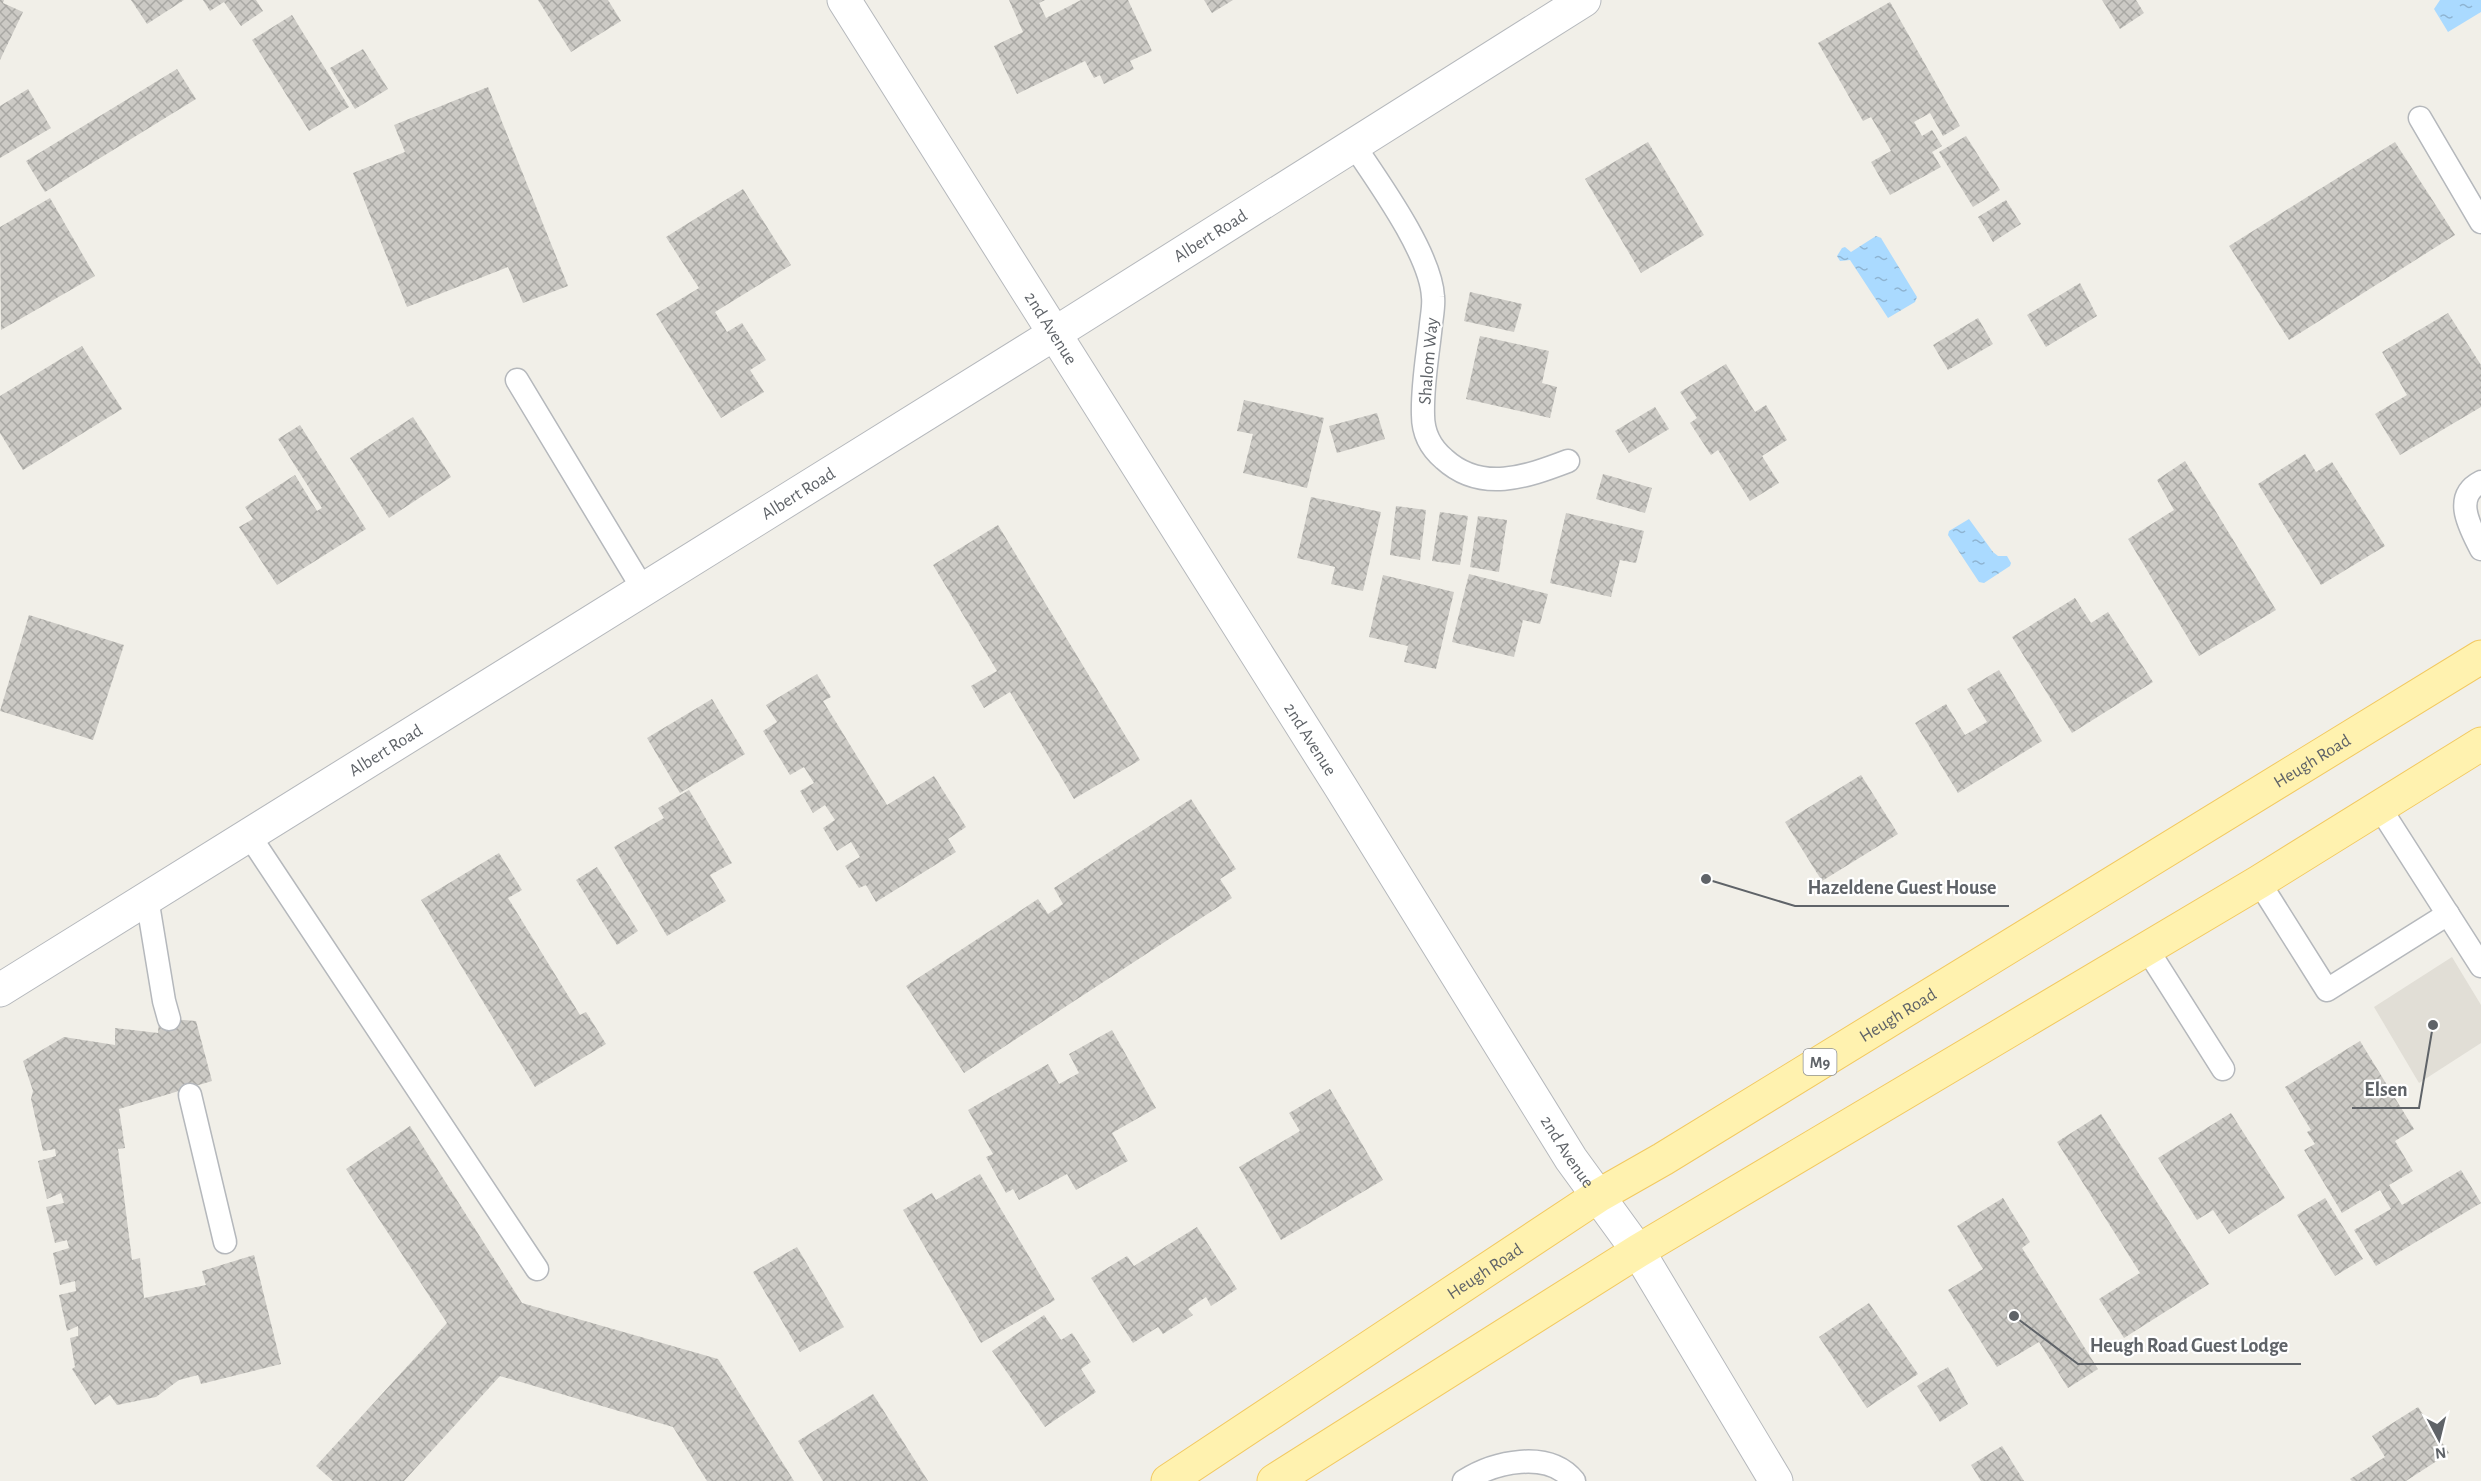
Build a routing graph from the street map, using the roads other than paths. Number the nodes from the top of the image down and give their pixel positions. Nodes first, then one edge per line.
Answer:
1 (843, 0) edge
2 (1584, 0) edge
3 (2420, 118) dead end
4 (1353, 144) junction
5 (2481, 222) edge
6 (1054, 334) junction
7 (517, 380) dead end
8 (1568, 461) dead end
9 (2481, 482) edge
10 (2481, 549) edge
11 (643, 589) junction
12 (2481, 657) edge
13 (2481, 744) edge
14 (2380, 808) junction
15 (249, 835) junction
16 (2259, 882) junction
17 (147, 898) junction
18 (2448, 915) junction
19 (2147, 949) junction
20 (2481, 966) edge
21 (4, 983) edge
22 (170, 1019) dead end
23 (2223, 1069) dead end
24 (190, 1095) dead end
25 (1598, 1196) junction
26 (225, 1242) dead end
27 (1638, 1251) junction
28 (537, 1269) dead end
29 (1168, 1481) edge
30 (1274, 1481) edge
31 (1464, 1481) edge
32 (1574, 1481) edge
33 (1776, 1481) edge

1 - 6 street, 2nd Avenue
2 - 4 street, Albert Road
3 - 5 lane
4 - 6 street, Albert Road
4 - 8 lane, Shalom Way
6 - 11 street, Albert Road
6 - 25 street, 2nd Avenue
7 - 11 lane
9 - 10 lane
11 - 15 street, Albert Road
12 - 25 main road, Heugh Road / M9
13 - 14 main road
14 - 16 main road
14 - 18 lane
15 - 17 street, Albert Road
15 - 28 lane
16 - 18 lane
16 - 19 main road
17 - 21 street, Albert Road
17 - 22 lane
18 - 20 lane
19 - 23 lane
19 - 27 main road
24 - 26 lane
25 - 27 street, 2nd Avenue
25 - 29 main road, Heugh Road / M9
27 - 30 main road
27 - 33 street, 2nd Avenue
31 - 32 lane

